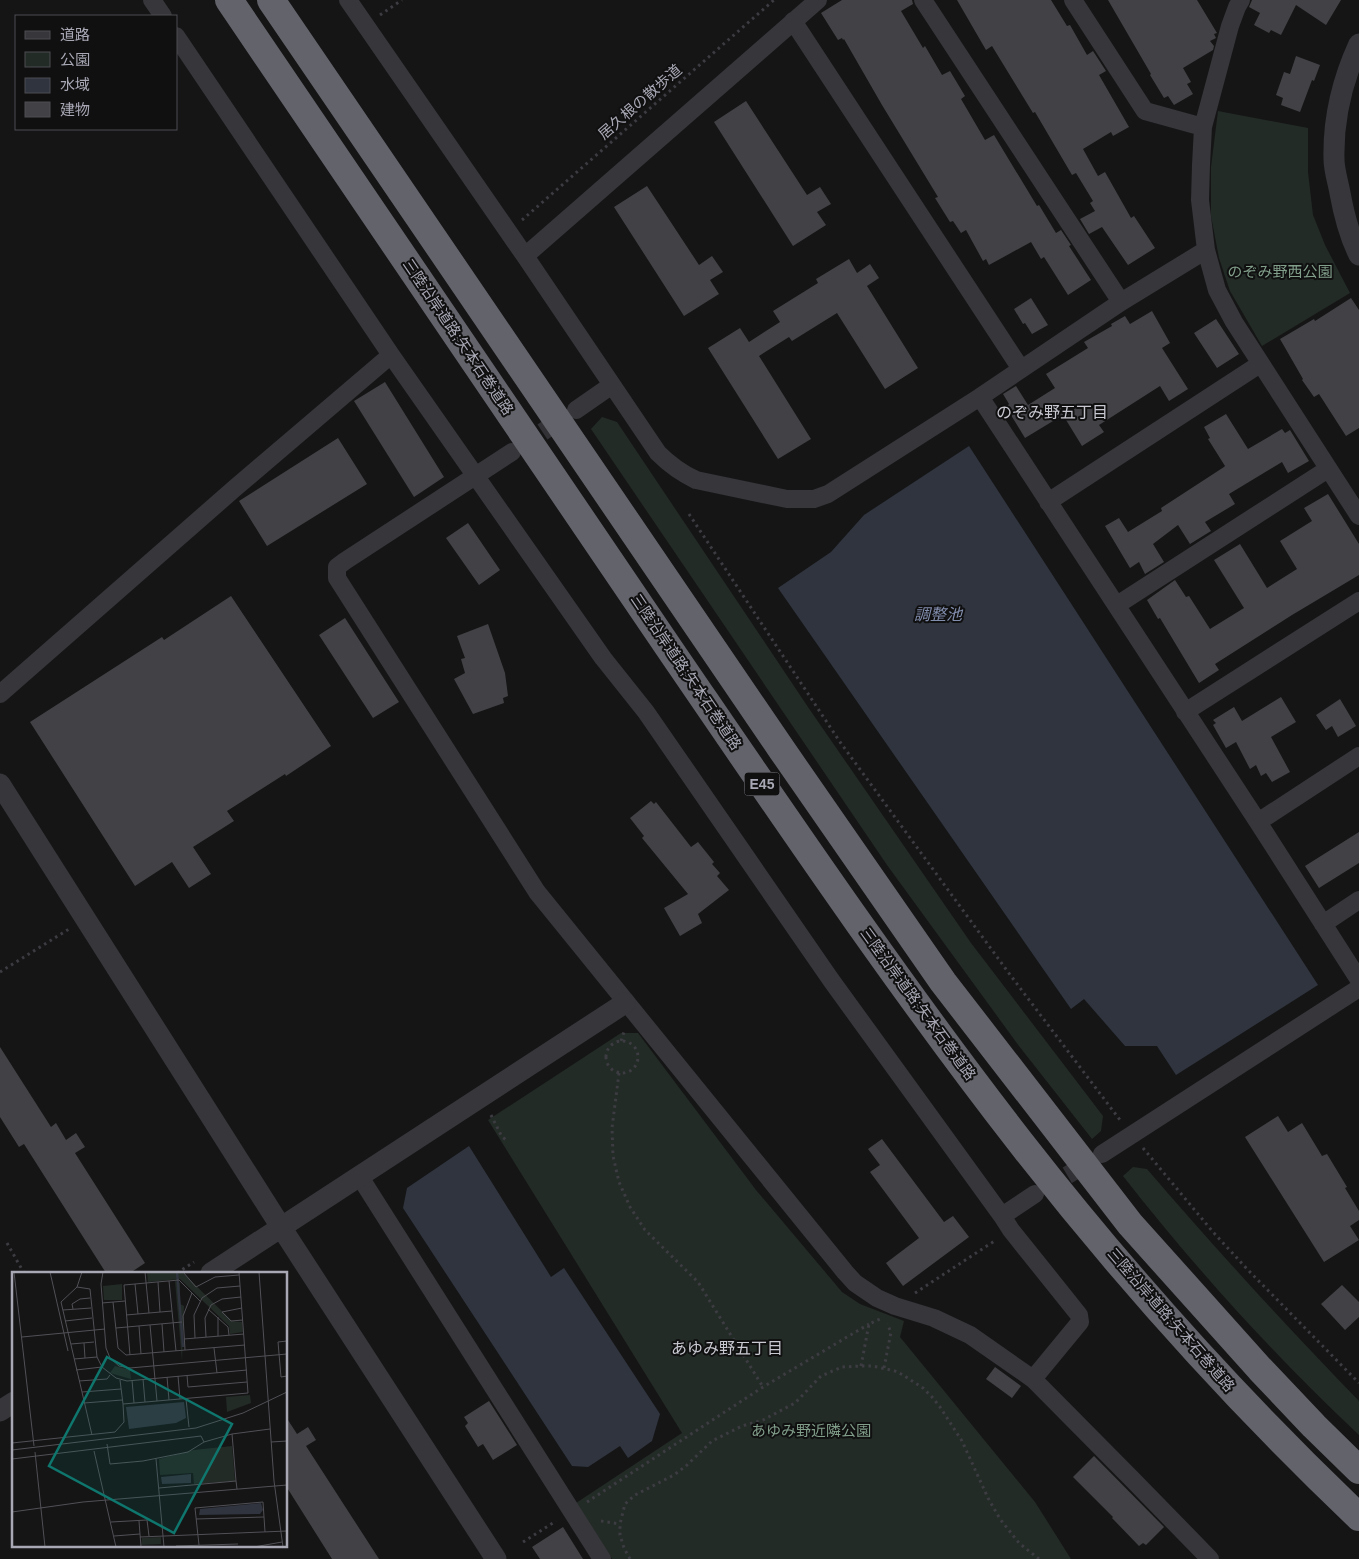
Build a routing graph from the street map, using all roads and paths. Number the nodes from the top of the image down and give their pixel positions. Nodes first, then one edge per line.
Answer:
1 (152, 0) edge
2 (229, 0) edge
3 (272, 0) edge
4 (348, 0) edge
5 (402, 0) edge
6 (774, 0) edge
7 (818, 0) edge
8 (923, 0) edge
9 (1073, 0) edge
10 (1235, 2) edge
11 (162, 15) edge
12 (793, 21) junction
13 (366, 25) junction
14 (178, 39) edge
15 (1359, 44) edge
16 (1203, 127) junction
17 (521, 221) dead end
18 (1206, 250) junction
19 (1359, 255) edge
20 (525, 256) junction
21 (1121, 302) junction
22 (391, 355) junction
23 (1260, 364) junction
24 (1021, 369) junction
25 (612, 385) junction
26 (980, 397) junction
27 (576, 410) tunnel mouth
28 (512, 452) tunnel mouth
29 (1328, 469) junction
30 (476, 477) junction
31 (1048, 502) junction
32 (689, 514) dead end
33 (1359, 516) edge
34 (1359, 601) edge
35 (1117, 605) junction
36 (0, 694) edge
37 (1185, 712) junction
38 (1359, 756) edge
39 (0, 784) edge
40 (1258, 822) junction
41 (1359, 900) edge
42 (1323, 924) junction
43 (71, 927) dead end
44 (0, 972) edge
45 (1359, 980) edge
46 (1359, 988) edge
47 (625, 1002) junction
48 (626, 1028) dead end
49 (621, 1041) junction
50 (619, 1073) junction
51 (490, 1112) dead end
52 (1130, 1135) junction
53 (508, 1141) dead end
54 (1102, 1154) tunnel mouth
55 (360, 1177) junction
56 (1035, 1194) tunnel mouth
57 (1006, 1223) junction
58 (281, 1227) junction
59 (7, 1244) dead end
60 (23, 1272) edge
61 (213, 1272) edge
62 (895, 1306) junction
63 (869, 1324) junction
64 (861, 1366) junction
65 (884, 1368) junction
66 (1033, 1379) junction
67 (1359, 1383) edge
68 (763, 1387) junction
69 (12, 1403) edge
70 (0, 1411) edge
71 (1359, 1470) edge
72 (571, 1512) junction
73 (1359, 1517) edge
74 (523, 1542) dead end
75 (496, 1559) edge
76 (602, 1559) edge
77 (630, 1559) edge
78 (1039, 1559) edge
79 (1210, 1559) edge

1 - 11 street
2 - 73 highway, 三陸沿岸道路;矢本石巻道路 / E45
3 - 71 highway, E45
4 - 13 street
5 - 13 path
6 - 17 path, 居久根の散歩道
7 - 12 street
8 - 21 street
9 - 16 street
10 - 16 street
12 - 20 street
12 - 24 street
13 - 20 street
14 - 22 street
15 - 19 street
16 - 18 street
18 - 21 street
18 - 23 street
20 - 25 street
21 - 24 street
22 - 30 street
22 - 36 street
23 - 29 street
23 - 31 street
24 - 26 street
25 - 26 street
25 - 27 street
26 - 31 street
28 - 30 street
29 - 33 street
29 - 35 street
30 - 47 street
30 - 57 street
31 - 35 street
32 - 52 path
34 - 37 street
35 - 37 street
37 - 40 street
38 - 40 street
39 - 58 street
40 - 42 street
41 - 42 street
42 - 45 street
43 - 44 path
46 - 52 street
47 - 55 street
47 - 62 street
48 - 49 path
49 - 50 path
49 - 50 path
50 - 68 path
51 - 53 path
52 - 54 street
52 - 67 path
55 - 58 street
55 - 72 street
56 - 57 street
57 - 62 path
57 - 66 street
58 - 61 street
58 - 75 street
59 - 60 path
62 - 66 street
63 - 64 path
63 - 65 path
63 - 68 path
64 - 65 path
64 - 77 path
65 - 78 path
66 - 79 street
68 - 72 path
69 - 70 street
72 - 74 path
72 - 76 street

